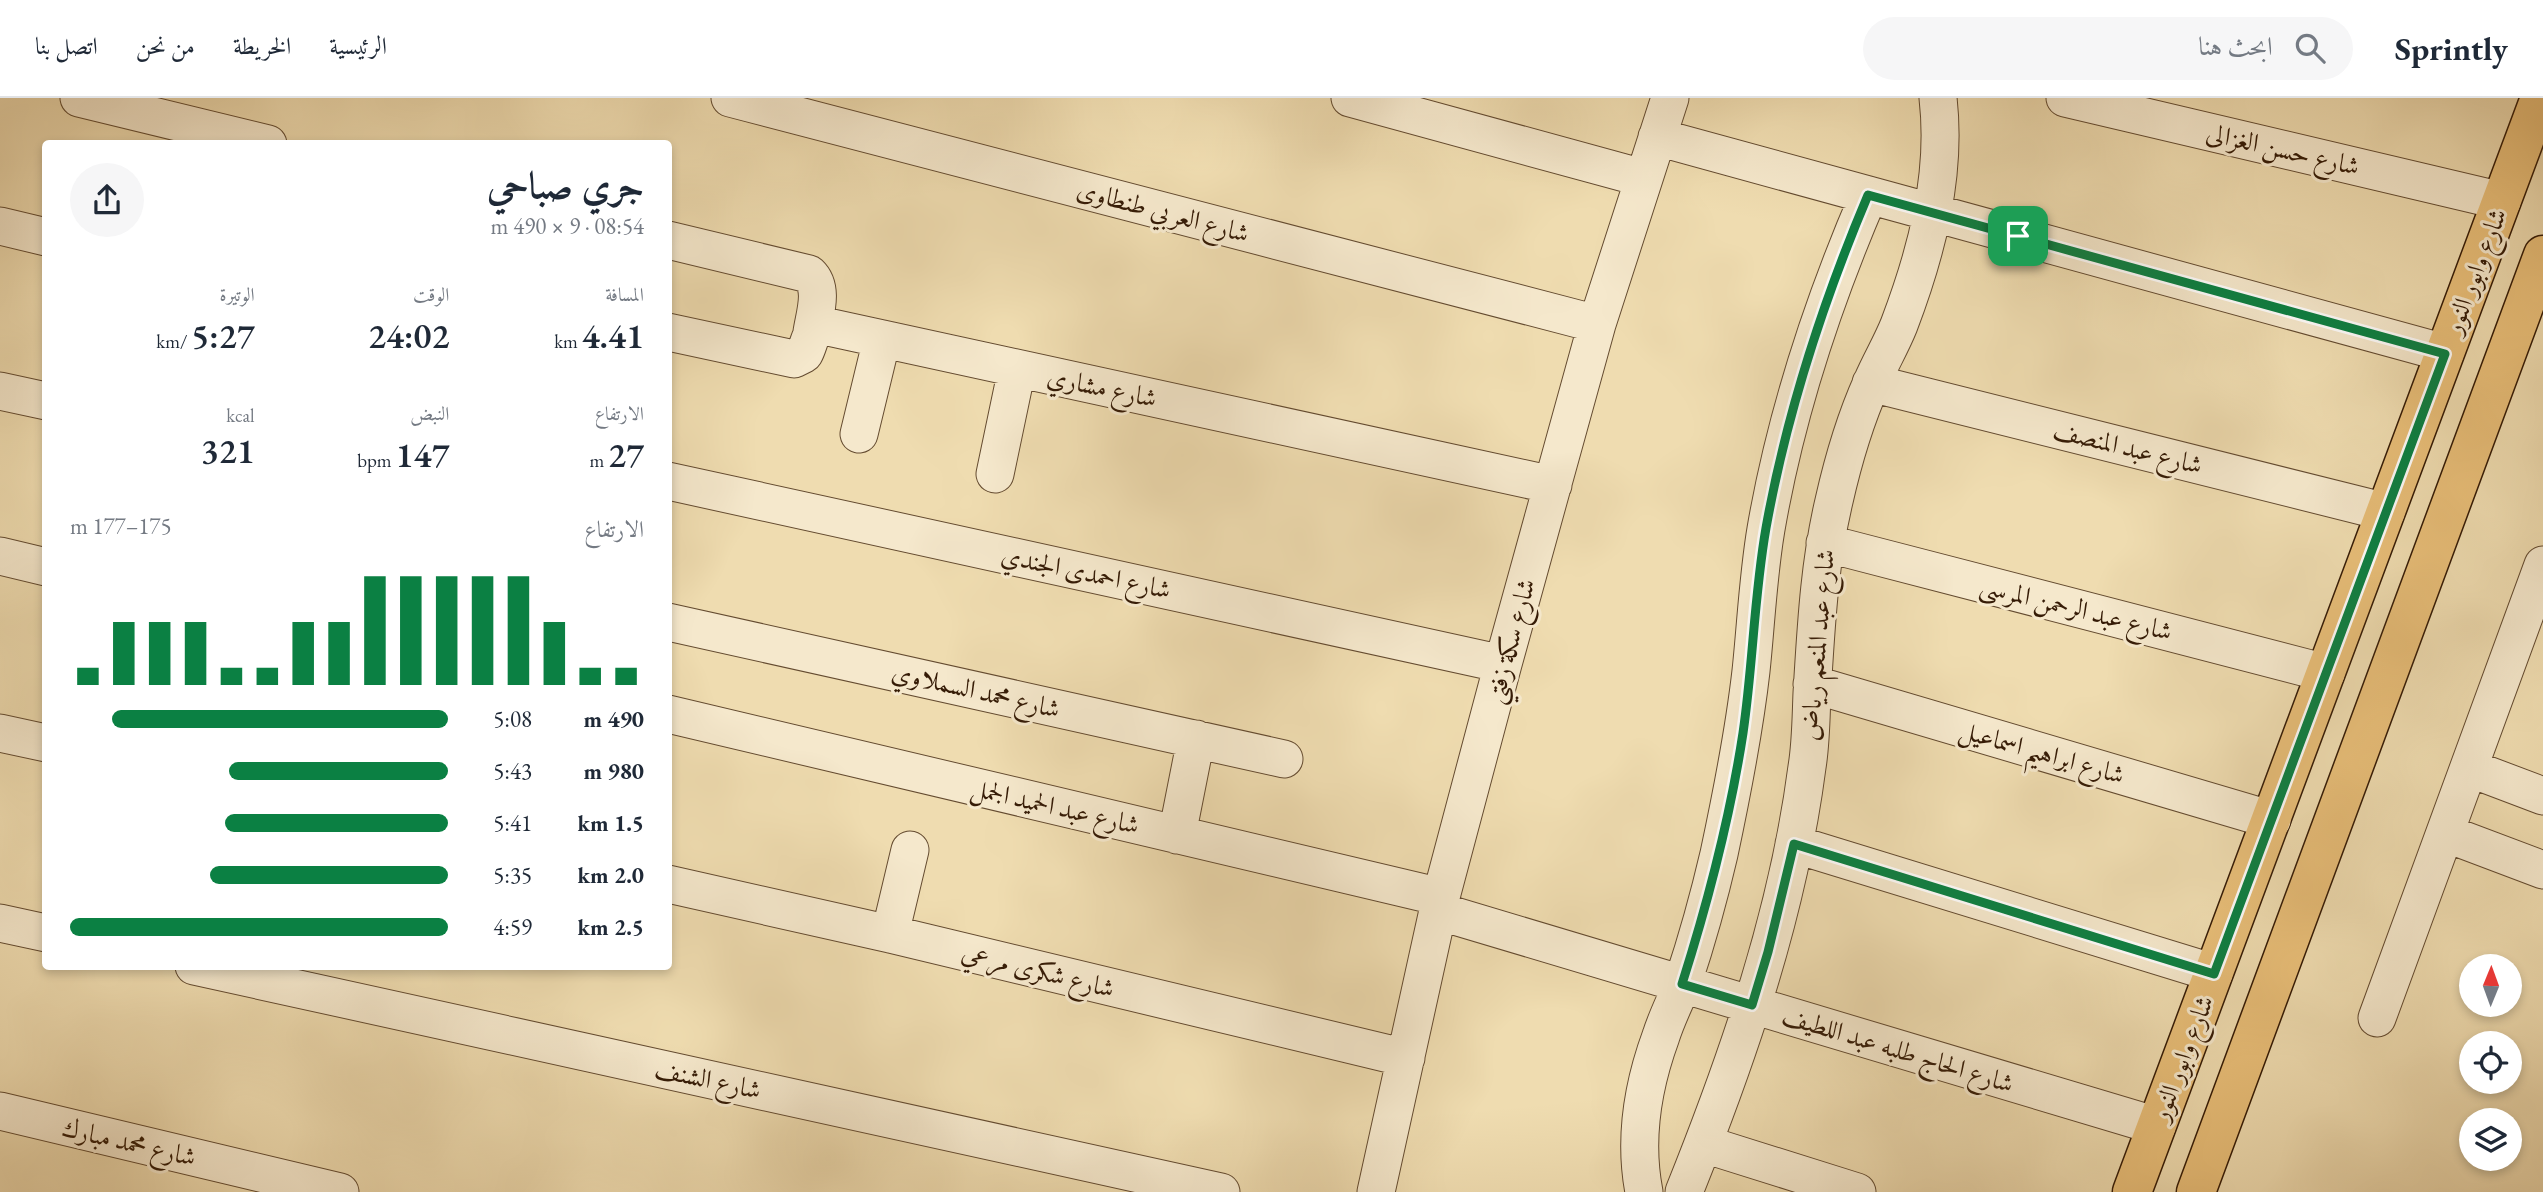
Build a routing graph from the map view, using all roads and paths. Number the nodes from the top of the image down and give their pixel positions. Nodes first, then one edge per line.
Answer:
1 (79, 98) edge
2 (730, 98) edge
3 (1350, 98) edge
4 (1670, 98) edge
5 (1938, 98) edge
6 (2065, 98) edge
7 (2540, 98) edge
8 (1657, 137) junction
9 (252, 140) edge
10 (1643, 178) junction
11 (1868, 195) junction
12 (2502, 201) junction
13 (1933, 213) junction
14 (0, 226) edge
15 (42, 236) edge
16 (672, 241) edge
17 (2543, 255) edge
18 (1597, 324) junction
19 (812, 332) junction
20 (672, 333) edge
21 (882, 339) junction
22 (2445, 354) junction
23 (1017, 369) junction
24 (1871, 383) junction
25 (0, 391) edge
26 (42, 400) edge
27 (859, 434) dead end
28 (995, 474) dead end
29 (672, 482) edge
30 (1553, 485) junction
31 (2386, 512) junction
32 (1825, 543) junction
33 (0, 556) edge
34 (2543, 565) edge
35 (42, 566) edge
36 (672, 623) edge
37 (1503, 664) junction
38 (2326, 673) junction
39 (1812, 684) junction
40 (672, 715) edge
41 (0, 733) edge
42 (1196, 739) junction
43 (42, 742) edge
44 (2300, 742) junction
45 (1284, 759) dead end
46 (2355, 763) junction
47 (2469, 768) junction
48 (2543, 796) edge
49 (2272, 820) junction
50 (2445, 833) junction
51 (1177, 835) junction
52 (1794, 844) junction
53 (910, 850) dead end
54 (2543, 870) edge
55 (672, 885) edge
56 (1440, 904) junction
57 (0, 923) edge
58 (42, 932) edge
59 (890, 934) junction
60 (212, 970) edge
61 (2214, 974) junction
62 (1682, 984) junction
63 (1752, 1005) junction
64 (2377, 1018) dead end
65 (1406, 1058) junction
66 (0, 1111) edge
67 (2157, 1126) junction
68 (1704, 1144) junction
69 (340, 1192) edge
70 (1221, 1192) edge
71 (1376, 1192) edge
72 (1644, 1192) edge
73 (1685, 1192) edge
74 (1857, 1192) edge
75 (2132, 1192) edge
76 (2196, 1192) edge

1 - 9 street
2 - 18 street, شارع العربي طنطاوى
3 - 10 street
4 - 8 street, شارع سكة زفتي
5 - 13 street, شارع عبد المنعم رياض
6 - 12 street, شارع حسن الغزالى
7 - 12 main road, شارع وابور النور
8 - 10 street, شارع سكة زفتي
8 - 11 street
10 - 18 street, شارع سكة زفتي
11 - 13 street
11 - 62 street
12 - 22 main road, شارع وابور النور
13 - 22 street
13 - 24 street, شارع عبد المنعم رياض
14 - 15 street
16 - 19 street
17 - 46 main road
18 - 30 street, شارع سكة زفتي
19 - 20 street
19 - 21 street, شارع مشاري
21 - 23 street, شارع مشاري
21 - 27 street
22 - 31 main road, شارع وابور النور
23 - 28 street
23 - 30 street, شارع مشاري
24 - 31 street, شارع عبد المنصف
24 - 32 street, شارع عبد المنعم رياض
25 - 26 street
29 - 37 street, شارع احمدى الجندي
30 - 37 street, شارع سكة زفتي
31 - 38 main road, شارع وابور النور
32 - 38 street, شارع عبد الرحمن المرسى
32 - 39 street, شارع عبد المنعم رياض
33 - 35 street
34 - 47 street
36 - 42 street, شارع محمد السملاوي
37 - 56 street, شارع سكة زفتي
38 - 44 main road, شارع وابور النور
39 - 49 street, شارع ابراهيم اسماعيل
39 - 52 street, شارع عبد المنعم رياض
40 - 51 street, شارع عبد الحميد الجمل
41 - 43 street
42 - 45 street, شارع محمد السملاوي
42 - 51 street
44 - 46 main road
44 - 49 main road, شارع وابور النور
46 - 76 main road
47 - 48 street
47 - 50 street
49 - 61 main road, شارع وابور النور
50 - 54 street
50 - 64 street
51 - 56 street, شارع عبد الحميد الجمل
52 - 61 street
52 - 63 street, شارع عبد المنعم رياض
53 - 59 street
55 - 59 street, شارع شكرى مرعي
56 - 62 street, شارع الحاج طلبه عبد اللطيف
56 - 65 street, شارع سكة زفتي
57 - 58 street
59 - 65 street, شارع شكرى مرعي
60 - 70 street, شارع الشنف
61 - 67 main road, شارع وابور النور
62 - 63 street, شارع الحاج طلبه عبد اللطيف
62 - 72 street
63 - 67 street, شارع الحاج طلبه عبد اللطيف
63 - 68 street, شارع عبد المنعم رياض
65 - 71 street, شارع سكة زفتي
66 - 69 street, شارع محمد مبارك
67 - 75 main road, شارع وابور النور
68 - 73 street, شارع عبد المنعم رياض
68 - 74 street

